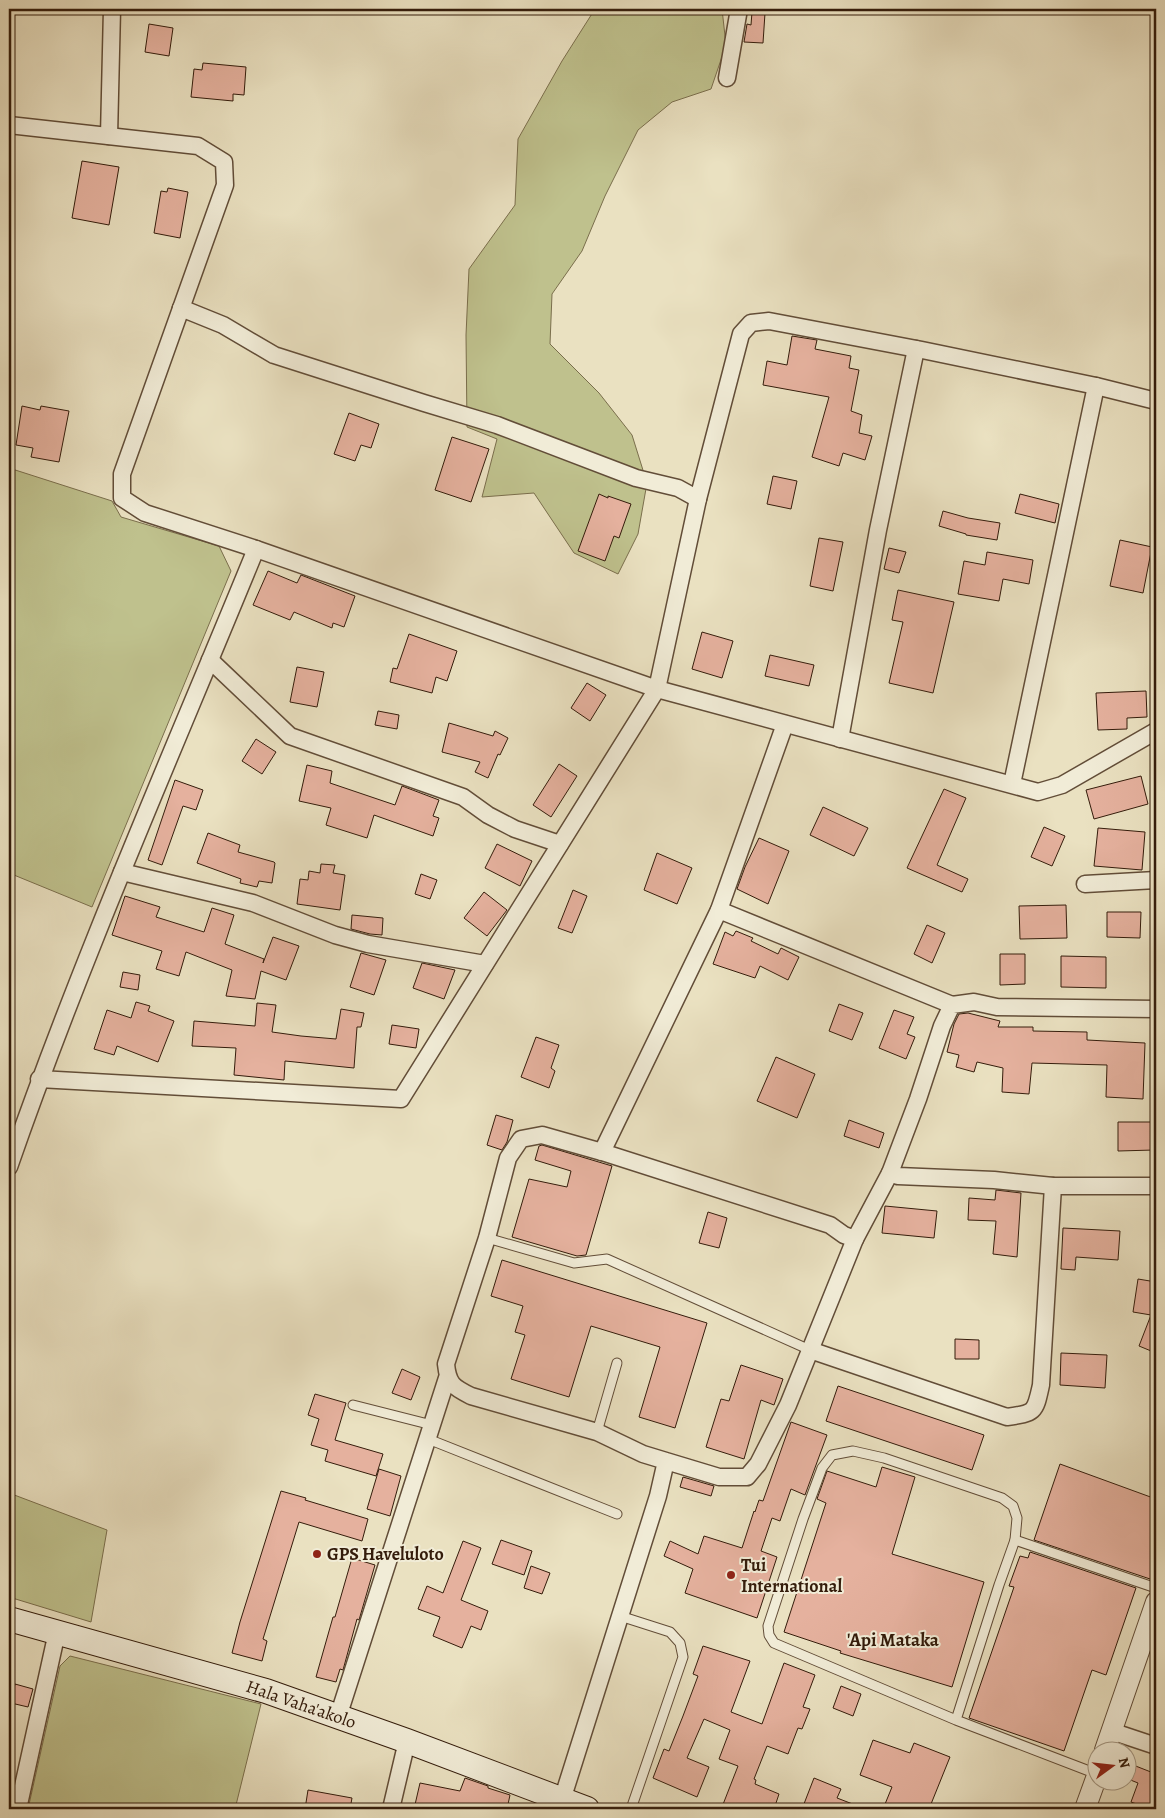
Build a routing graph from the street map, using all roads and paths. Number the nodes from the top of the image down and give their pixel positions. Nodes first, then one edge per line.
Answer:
1 (112, 9) edge
2 (739, 9) edge
3 (726, 78) dead end
4 (9, 125) edge
5 (109, 136) junction
6 (181, 308) junction
7 (916, 349) junction
8 (1096, 386) junction
9 (1156, 401) edge
10 (698, 499) junction
11 (256, 549) junction
12 (210, 660) junction
13 (657, 688) junction
14 (785, 724) junction
15 (1156, 731) edge
16 (840, 739) junction
17 (1012, 784) junction
18 (560, 844) junction
19 (122, 872) junction
20 (1156, 880) edge
21 (1085, 884) dead end
22 (719, 910) junction
23 (485, 964) junction
24 (952, 1005) junction
25 (1156, 1009) edge
26 (39, 1079) junction
27 (602, 1152) junction
28 (9, 1167) edge
29 (890, 1174) junction
30 (1053, 1186) junction
31 (1156, 1186) edge
32 (487, 1238) junction
33 (855, 1239) junction
34 (810, 1350) junction
35 (617, 1363) dead end
36 (447, 1378) junction
37 (353, 1405) dead end
38 (430, 1432) junction
39 (597, 1432) junction
40 (666, 1461) junction
41 (617, 1514) dead end
42 (1015, 1540) junction
43 (1156, 1588) edge
44 (1156, 1602) edge
45 (620, 1616) junction
46 (9, 1619) edge
47 (57, 1632) junction
48 (1150, 1636) edge
49 (338, 1717) junction
50 (956, 1720) junction
51 (1111, 1731) junction
52 (1108, 1740) edge
53 (407, 1741) junction
54 (1156, 1746) edge
55 (1088, 1771) edge
56 (1092, 1790) edge
57 (562, 1800) junction
58 (18, 1809) edge
59 (391, 1809) edge
60 (587, 1809) edge
61 (631, 1809) edge
62 (1085, 1809) edge

1 - 5 street
2 - 3 street
4 - 5 street
5 - 6 street
6 - 10 street
6 - 11 street
7 - 8 street
7 - 10 street
7 - 16 street
8 - 9 street
8 - 17 street
10 - 13 street
11 - 12 street
11 - 13 street
12 - 18 street
12 - 19 street
13 - 14 street
13 - 18 street
14 - 16 street
14 - 22 street
15 - 17 street
16 - 17 street
18 - 23 street
19 - 23 street
19 - 26 street
20 - 21 street
22 - 24 street
22 - 27 street
23 - 26 street
24 - 25 street
24 - 29 street
26 - 28 street
27 - 32 street
27 - 33 street
29 - 30 street
29 - 33 street
30 - 31 street
30 - 34 street
32 - 34 lane
32 - 36 street
33 - 34 street
34 - 40 street
35 - 39 lane
36 - 38 street
36 - 39 street
37 - 38 lane
38 - 41 lane
38 - 49 street
39 - 40 street
40 - 45 street
42 - 43 lane
42 - 50 lane
42 - 50 lane
44 - 48 street
45 - 57 street
45 - 61 lane
46 - 47 main road, Hala Vaha'akolo
47 - 49 main road, Hala Vaha'akolo
47 - 58 street
48 - 51 street
49 - 53 main road, Hala Vaha'akolo
50 - 55 lane
51 - 52 street
51 - 54 street
53 - 57 main road, Hala Vaha'akolo
53 - 59 street
56 - 62 street
57 - 60 main road, Hala Vaha'akolo

